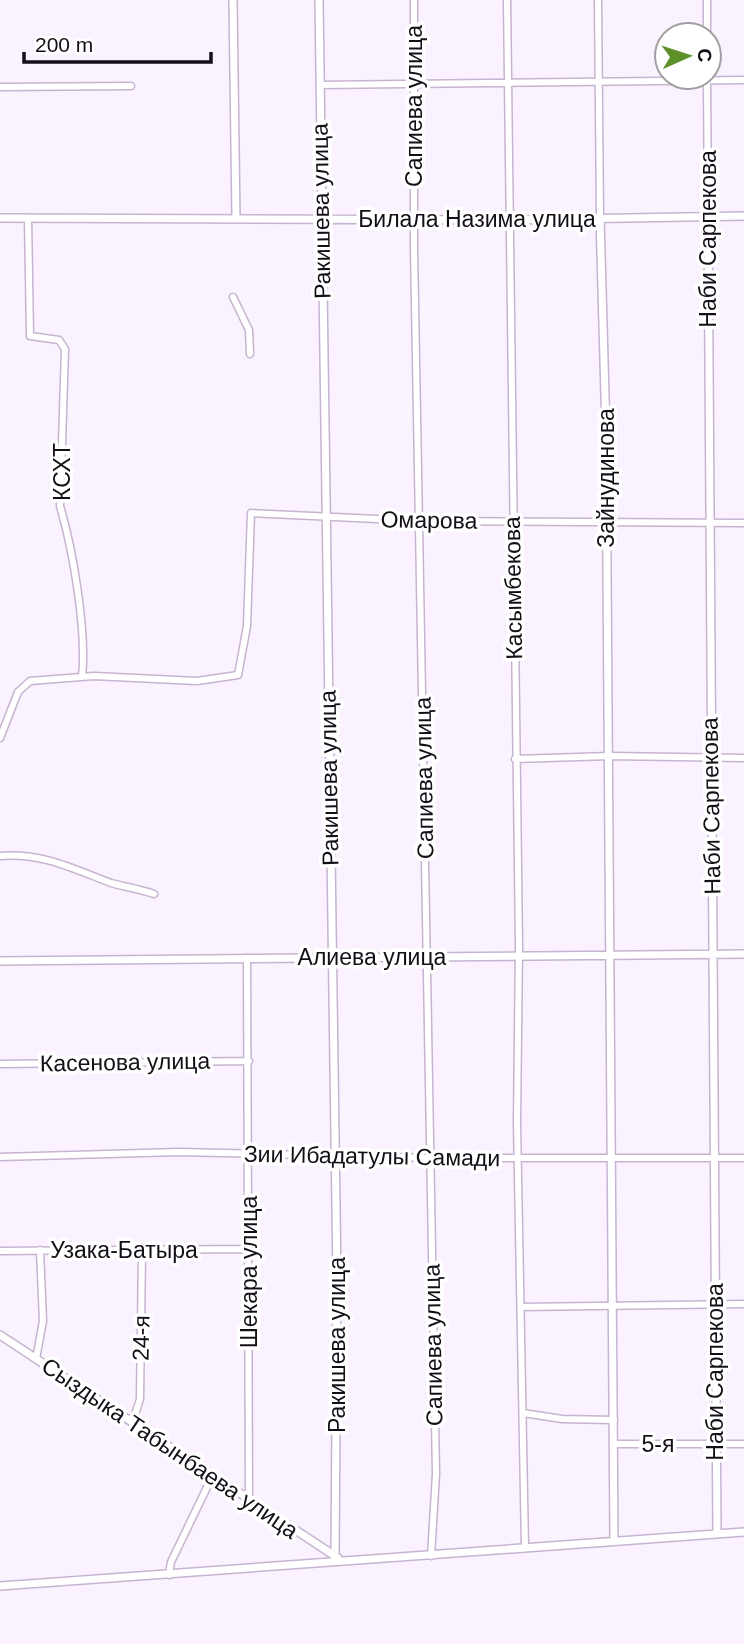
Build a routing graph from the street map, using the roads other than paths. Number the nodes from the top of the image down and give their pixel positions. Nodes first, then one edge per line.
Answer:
1 (233, 0) edge
2 (319, 0) edge
3 (414, 0) edge
4 (507, 0) edge
5 (598, 0) edge
6 (707, 0) edge
7 (707, 21) edge
8 (723, 79) edge
9 (653, 80) edge
10 (744, 80) edge
11 (599, 81) junction
12 (508, 83) junction
13 (320, 85) junction
14 (414, 85) junction
15 (131, 86) dead end
16 (0, 87) edge
17 (707, 91) edge
18 (708, 216) junction
19 (744, 216) edge
20 (0, 218) edge
21 (28, 218) junction
22 (600, 218) junction
23 (236, 219) junction
24 (414, 219) junction
25 (320, 220) junction
26 (510, 220) junction
27 (233, 297) dead end
28 (250, 354) dead end
29 (324, 518) junction
30 (419, 521) junction
31 (512, 521) junction
32 (606, 522) junction
33 (744, 523) edge
34 (709, 524) junction
35 (82, 677) junction
36 (0, 738) edge
37 (609, 756) junction
38 (744, 758) edge
39 (711, 759) junction
40 (515, 760) junction
41 (0, 856) edge
42 (154, 894) dead end
43 (712, 954) junction
44 (744, 954) edge
45 (611, 955) junction
46 (332, 957) junction
47 (518, 957) junction
48 (247, 958) junction
49 (427, 958) junction
50 (0, 961) edge
51 (249, 1061) junction
52 (0, 1064) edge
53 (248, 1155) junction
54 (334, 1155) junction
55 (0, 1157) edge
56 (611, 1157) junction
57 (429, 1158) junction
58 (519, 1158) junction
59 (714, 1158) junction
60 (744, 1158) edge
61 (249, 1249) junction
62 (40, 1250) junction
63 (0, 1251) edge
64 (142, 1251) junction
65 (744, 1304) edge
66 (715, 1305) junction
67 (614, 1306) junction
68 (521, 1307) junction
69 (0, 1335) edge
70 (36, 1359) junction
71 (523, 1413) junction
72 (614, 1420) junction
73 (132, 1423) junction
74 (615, 1444) junction
75 (715, 1444) junction
76 (744, 1444) edge
77 (212, 1477) junction
78 (249, 1501) junction
79 (744, 1532) edge
80 (717, 1534) junction
81 (614, 1541) junction
82 (525, 1548) junction
83 (431, 1556) junction
84 (338, 1559) junction
85 (169, 1575) junction
86 (0, 1586) edge

1 - 23 street
2 - 13 street, Ракишева улица
3 - 14 street, Сапиева улица
4 - 12 street, Касымбекова
5 - 11 street, Зайнудинова
6 - 7 street
8 - 10 street
9 - 11 street
11 - 12 street
11 - 22 street, Зайнудинова
12 - 14 street
12 - 26 street, Касымбекова
13 - 14 street
13 - 25 street, Ракишева улица
14 - 24 street, Сапиева улица
15 - 16 street
17 - 18 street, Наби Сарпекова
18 - 19 street, Билала Назима улица
18 - 22 street, Билала Назима улица
18 - 34 street, Наби Сарпекова
20 - 21 street, Билала Назима улица
21 - 23 street, Билала Назима улица
21 - 35 street, КСХТ
22 - 26 street, Билала Назима улица
22 - 32 street, Зайнудинова
23 - 25 street, Билала Назима улица
24 - 25 street, Билала Назима улица
24 - 26 street, Билала Назима улица
24 - 30 street, Сапиева улица
25 - 29 street, Ракишева улица
26 - 31 street, Касымбекова
27 - 28 street
29 - 30 street, Омарова
29 - 35 street, Омарова
29 - 46 street, Ракишева улица
30 - 31 street, Омарова
30 - 49 street, Сапиева улица
31 - 32 street, Омарова
31 - 40 street, Касымбекова
32 - 34 street, Омарова
32 - 37 street, Зайнудинова
33 - 34 street, Омарова
34 - 39 street, Наби Сарпекова
35 - 36 street
37 - 39 street
37 - 40 street
37 - 45 street, Зайнудинова
38 - 39 street
39 - 43 street, Наби Сарпекова
40 - 47 street, Касымбекова
41 - 42 street
43 - 44 street, Алиева улица
43 - 45 street, Алиева улица
43 - 59 street, Наби Сарпекова
45 - 47 street, Алиева улица
45 - 56 street, Зайнудинова
46 - 48 street, Алиева улица
46 - 49 street, Алиева улица
46 - 54 street, Ракишева улица
47 - 49 street, Алиева улица
47 - 58 street, Касымбекова
48 - 50 street, Алиева улица
48 - 51 street, Шекара улица
49 - 57 street, Сапиева улица
51 - 52 street, Касенова улица
51 - 53 street, Шекара улица
53 - 54 street, Зии Ибадатулы Самади
53 - 55 street, Зии Ибадатулы Самади
53 - 61 street, Шекара улица
54 - 57 street, Зии Ибадатулы Самади
54 - 84 street, Ракишева улица
56 - 58 street, Зии Ибадатулы Самади
56 - 59 street, Зии Ибадатулы Самади
56 - 67 street, Зайнудинова
57 - 58 street, Зии Ибадатулы Самади
57 - 83 street, Сапиева улица
58 - 68 street, Касымбекова
59 - 60 street, Зии Ибадатулы Самади
59 - 66 street, Наби Сарпекова
61 - 64 street, Узака-Батыра
61 - 78 street, Шекара улица
62 - 63 street, Узака-Батыра
62 - 64 street, Узака-Батыра
62 - 70 street
64 - 73 street, 24-я
65 - 66 street
66 - 67 street
66 - 75 street, Наби Сарпекова
67 - 68 street
67 - 72 street, Зайнудинова
68 - 71 street, Касымбекова
69 - 70 street, Сыздыка Табынбаева улица
70 - 73 street, Сыздыка Табынбаева улица
71 - 72 street
71 - 82 street, Касымбекова
72 - 74 street, Зайнудинова
73 - 77 street, Сыздыка Табынбаева улица
74 - 75 street, 5-я
74 - 81 street, Зайнудинова
75 - 76 street, 5-я
75 - 80 street, Наби Сарпекова
77 - 78 street, Сыздыка Табынбаева улица
77 - 85 street
78 - 84 street, Сыздыка Табынбаева улица
79 - 80 street
80 - 81 street
81 - 82 street
82 - 83 street
83 - 84 street
84 - 85 street
85 - 86 street

